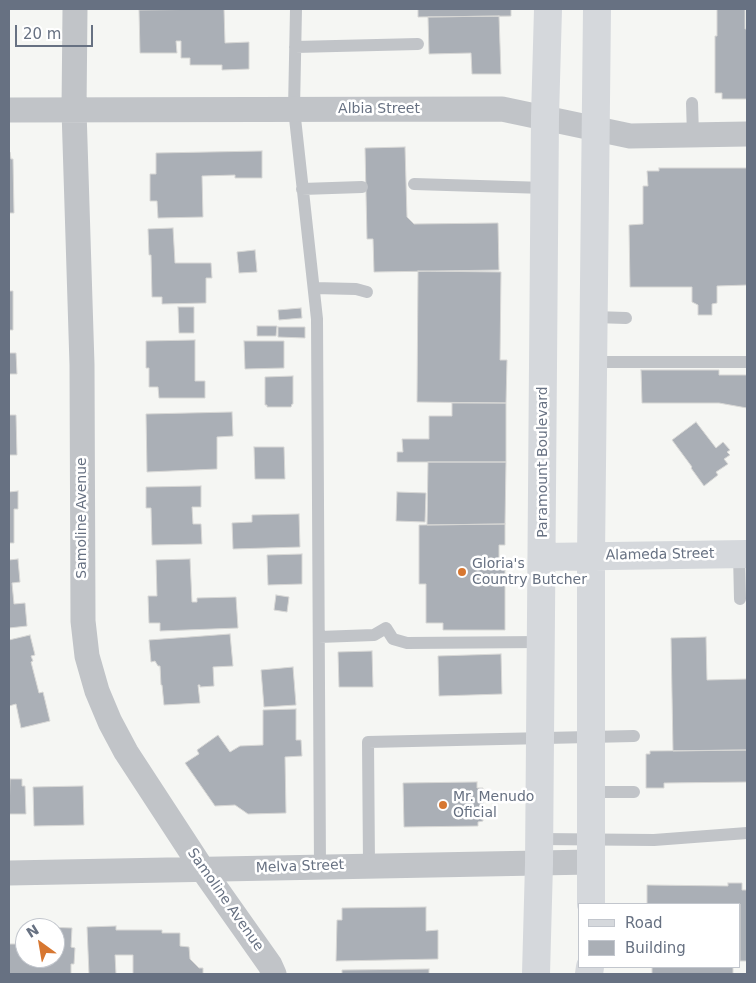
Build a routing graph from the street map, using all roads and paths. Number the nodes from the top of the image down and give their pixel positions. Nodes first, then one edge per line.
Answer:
1 (75, 9) edge
2 (296, 9) edge
3 (548, 9) edge
4 (598, 9) edge
5 (418, 44) dead end
6 (295, 47) junction
7 (692, 103) dead end
8 (294, 109) junction
9 (9, 110) edge
10 (74, 110) junction
11 (545, 117) junction
12 (596, 128) junction
13 (747, 134) edge
14 (693, 135) junction
15 (414, 184) dead end
16 (362, 187) dead end
17 (545, 188) junction
18 (302, 189) junction
19 (314, 288) junction
20 (367, 292) dead end
21 (594, 317) junction
22 (626, 318) dead end
23 (594, 362) junction
24 (747, 362) edge
25 (743, 554) edge
26 (592, 556) junction
27 (543, 557) junction
28 (740, 599) dead end
29 (319, 637) junction
30 (540, 642) junction
31 (591, 736) junction
32 (634, 736) dead end
33 (540, 738) junction
34 (591, 792) junction
35 (634, 792) dead end
36 (747, 833) edge
37 (591, 850) junction
38 (539, 851) junction
39 (369, 865) junction
40 (320, 867) junction
41 (203, 870) junction
42 (9, 873) edge
43 (590, 903) edge
44 (274, 974) edge
45 (536, 974) edge

1 - 10 street, Samoline Avenue
2 - 6 lane
3 - 11 main road, Paramount Boulevard
4 - 12 main road
5 - 6 lane
6 - 8 lane
7 - 14 lane
8 - 10 street, Albia Street
8 - 11 street, Albia Street
8 - 18 lane
9 - 10 street, Albia Street
10 - 41 street, Samoline Avenue
11 - 12 street, Albia Street
11 - 17 main road, Paramount Boulevard
12 - 14 street, Albia Street
12 - 21 main road
13 - 14 street, Albia Street
15 - 17 lane
16 - 18 lane
17 - 27 main road, Paramount Boulevard
18 - 19 lane
19 - 20 lane
19 - 29 lane
21 - 22 lane
21 - 23 main road
23 - 24 lane
23 - 26 main road
25 - 26 main road, Alameda Street
25 - 28 lane
26 - 27 main road, Alameda Street
26 - 31 main road
27 - 30 main road, Paramount Boulevard
29 - 30 lane
29 - 40 lane
30 - 33 main road, Paramount Boulevard
31 - 32 lane
31 - 33 lane
31 - 34 main road
33 - 38 main road, Paramount Boulevard
33 - 39 lane
34 - 35 lane
34 - 37 main road
36 - 37 lane
37 - 38 street, Melva Street
37 - 43 main road
38 - 39 street, Melva Street
38 - 45 main road, Paramount Boulevard
39 - 40 street, Melva Street
40 - 41 street, Melva Street
41 - 42 street, Melva Street
41 - 44 street, Samoline Avenue

